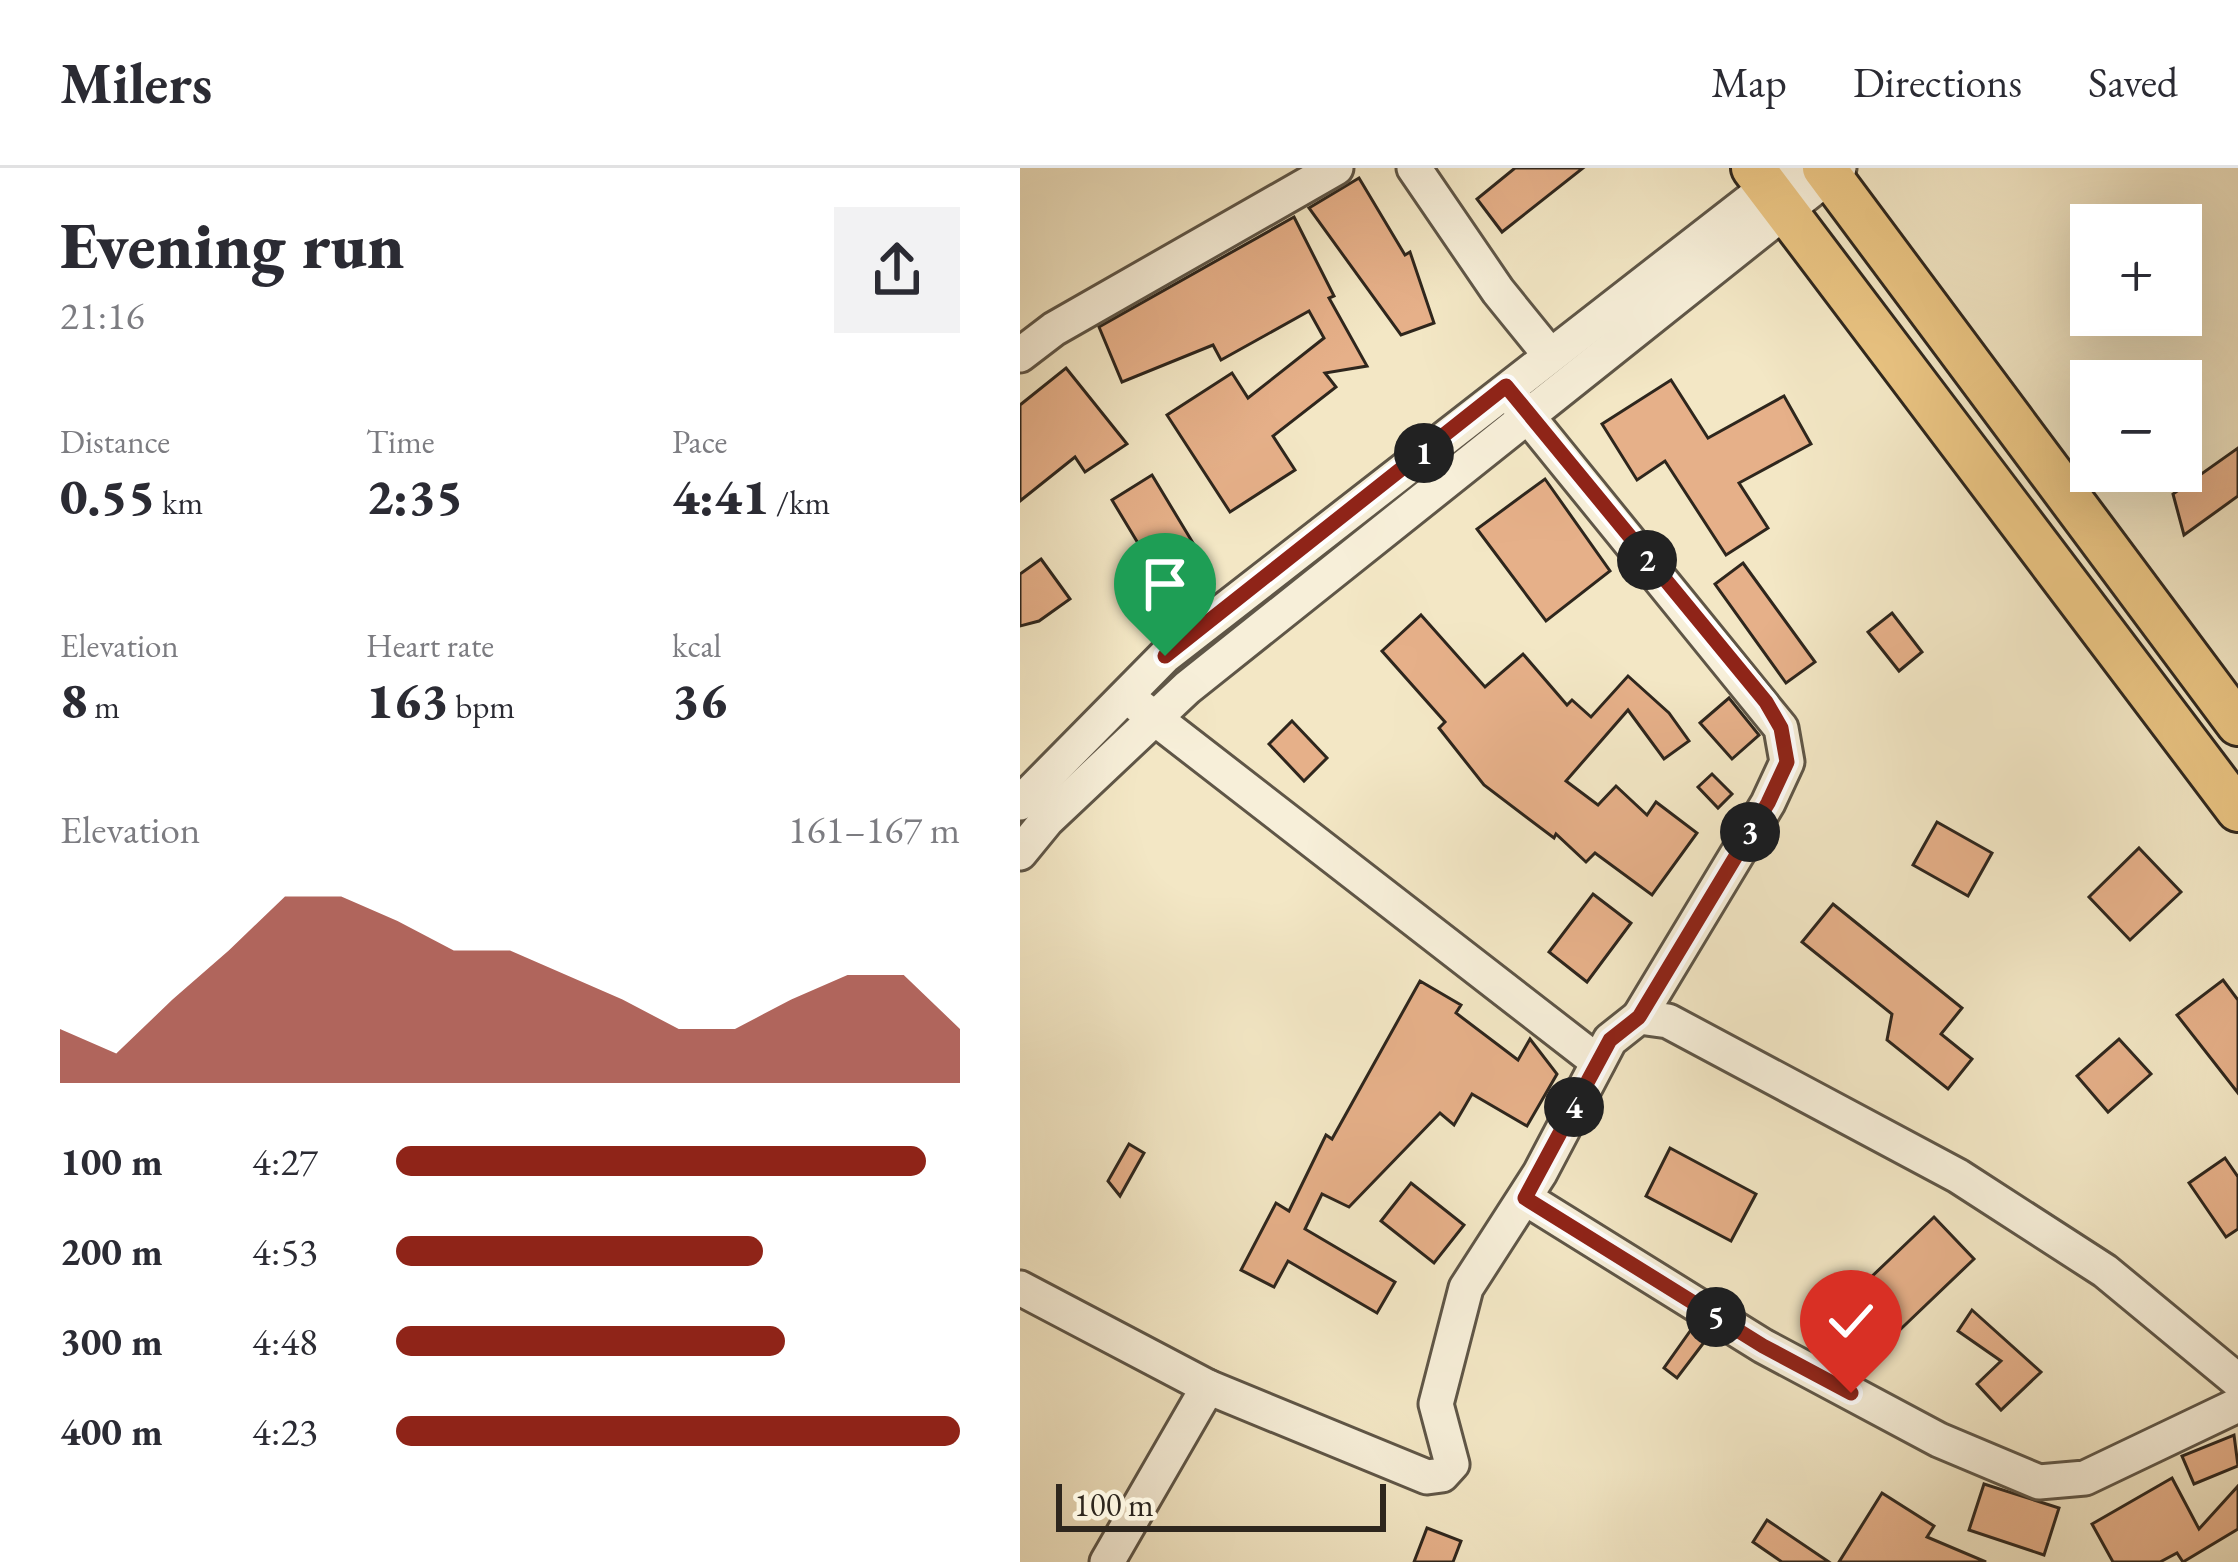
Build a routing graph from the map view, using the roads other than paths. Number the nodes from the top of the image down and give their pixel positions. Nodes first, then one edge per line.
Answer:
1 (1336, 168) edge
2 (1414, 168) edge
3 (1798, 178) edge
4 (1549, 353) junction
5 (1020, 355) edge
6 (1506, 386) junction
7 (1528, 418) junction
8 (1126, 691) junction
9 (1151, 720) junction
10 (2238, 724) edge
11 (1020, 803) edge
12 (2238, 810) edge
13 (1020, 853) edge
14 (1639, 1017) junction
15 (1598, 1062) junction
16 (1525, 1198) junction
17 (1020, 1288) edge
18 (2238, 1381) edge
19 (1208, 1388) junction
20 (2238, 1405) edge
21 (1107, 1562) edge

1 - 5 street
2 - 4 street
3 - 4 street
3 - 7 street
3 - 10 main road
3 - 12 main road
4 - 6 street
6 - 7 street
6 - 8 street
7 - 9 street
7 - 14 street
8 - 9 street
8 - 11 street
9 - 13 street
9 - 15 street
14 - 15 street
14 - 18 street
15 - 16 street
16 - 19 street
16 - 20 street
17 - 19 street
19 - 21 street

